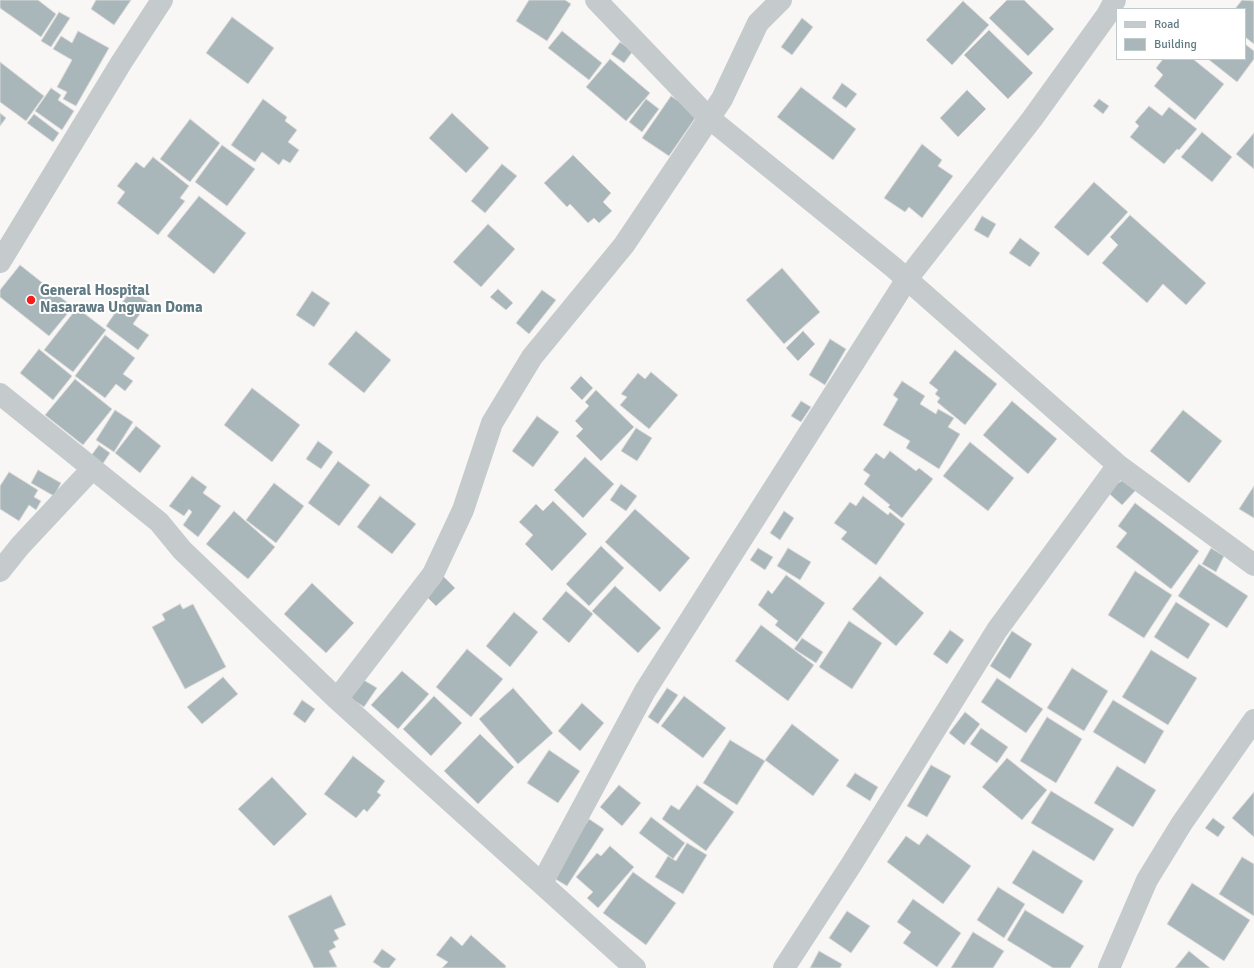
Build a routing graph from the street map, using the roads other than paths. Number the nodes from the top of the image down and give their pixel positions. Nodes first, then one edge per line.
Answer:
1 (162, 0) edge
2 (596, 0) edge
3 (781, 0) edge
4 (1115, 0) edge
5 (709, 118) junction
6 (0, 262) edge
7 (907, 279) junction
8 (0, 394) edge
9 (1118, 465) junction
10 (92, 469) junction
11 (1254, 565) edge
12 (0, 571) edge
13 (337, 699) junction
14 (1254, 720) edge
15 (542, 883) junction
16 (635, 968) edge
17 (784, 968) edge
18 (1109, 968) edge

1 - 6 street
2 - 5 street
3 - 5 street
4 - 7 street
5 - 7 street
5 - 13 street
7 - 9 street
7 - 15 street
8 - 10 street
9 - 11 street
9 - 17 street
10 - 12 street
10 - 13 street
13 - 15 street
14 - 18 street
15 - 16 street

